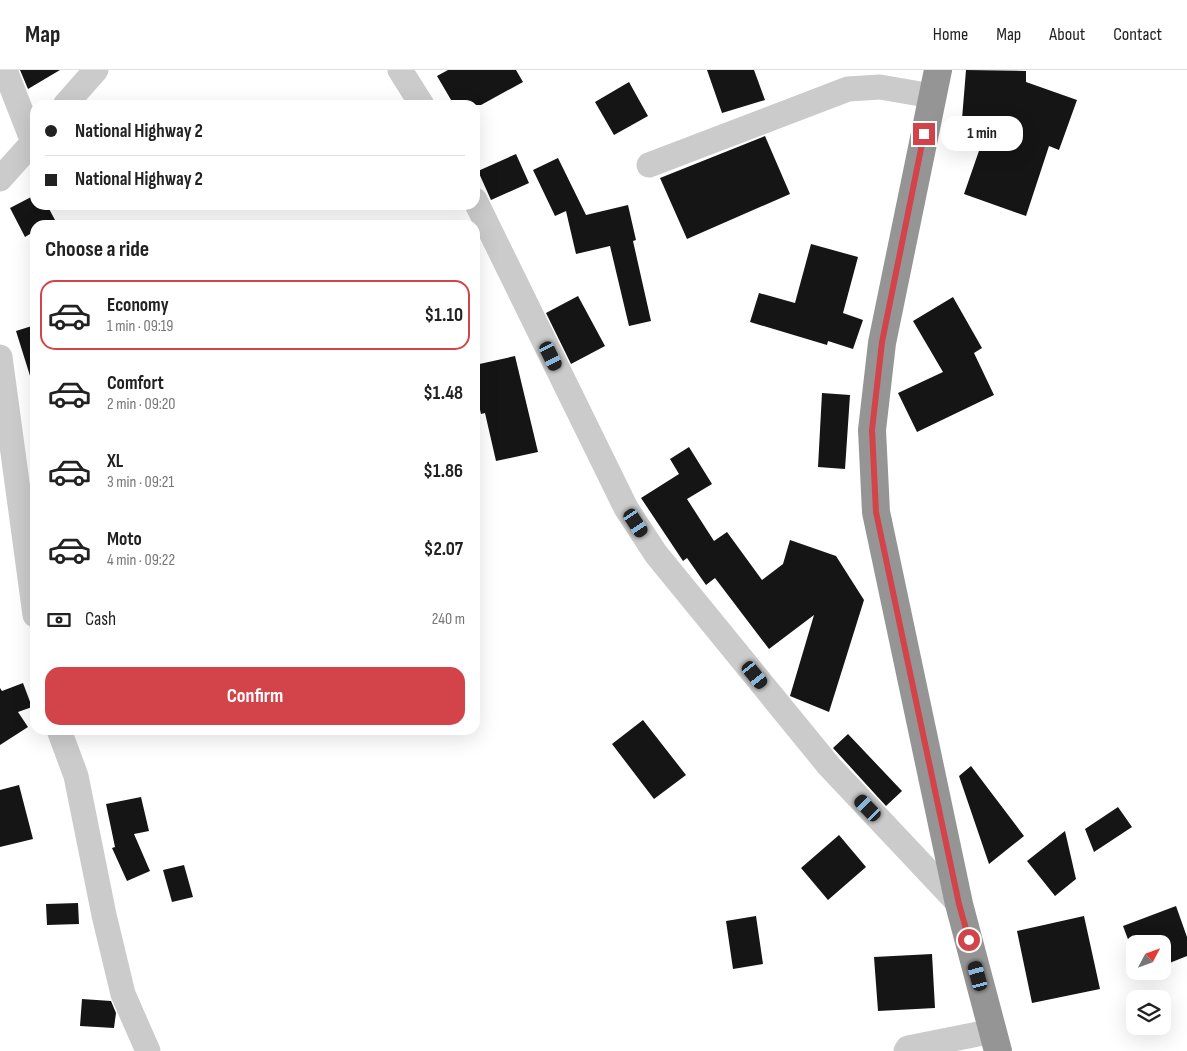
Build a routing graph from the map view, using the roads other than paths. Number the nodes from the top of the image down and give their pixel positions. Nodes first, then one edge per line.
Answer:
1 (5, 70) edge
2 (96, 70) edge
3 (400, 70) edge
4 (938, 70) edge
5 (882, 79) edge
6 (418, 89) edge
7 (932, 96) junction
8 (69, 100) edge
9 (30, 131) edge
10 (30, 145) edge
11 (649, 165) dead end
12 (0, 179) edge
13 (480, 210) edge
14 (0, 357) edge
15 (30, 578) edge
16 (61, 735) edge
17 (959, 904) junction
18 (996, 1041) edge
19 (148, 1051) edge
20 (906, 1051) edge

1 - 9 street
2 - 8 street
3 - 6 street
4 - 7 highway
5 - 7 street
5 - 11 street
7 - 17 highway
10 - 12 street
13 - 17 street
14 - 15 street
16 - 19 street
17 - 18 highway
18 - 20 street

